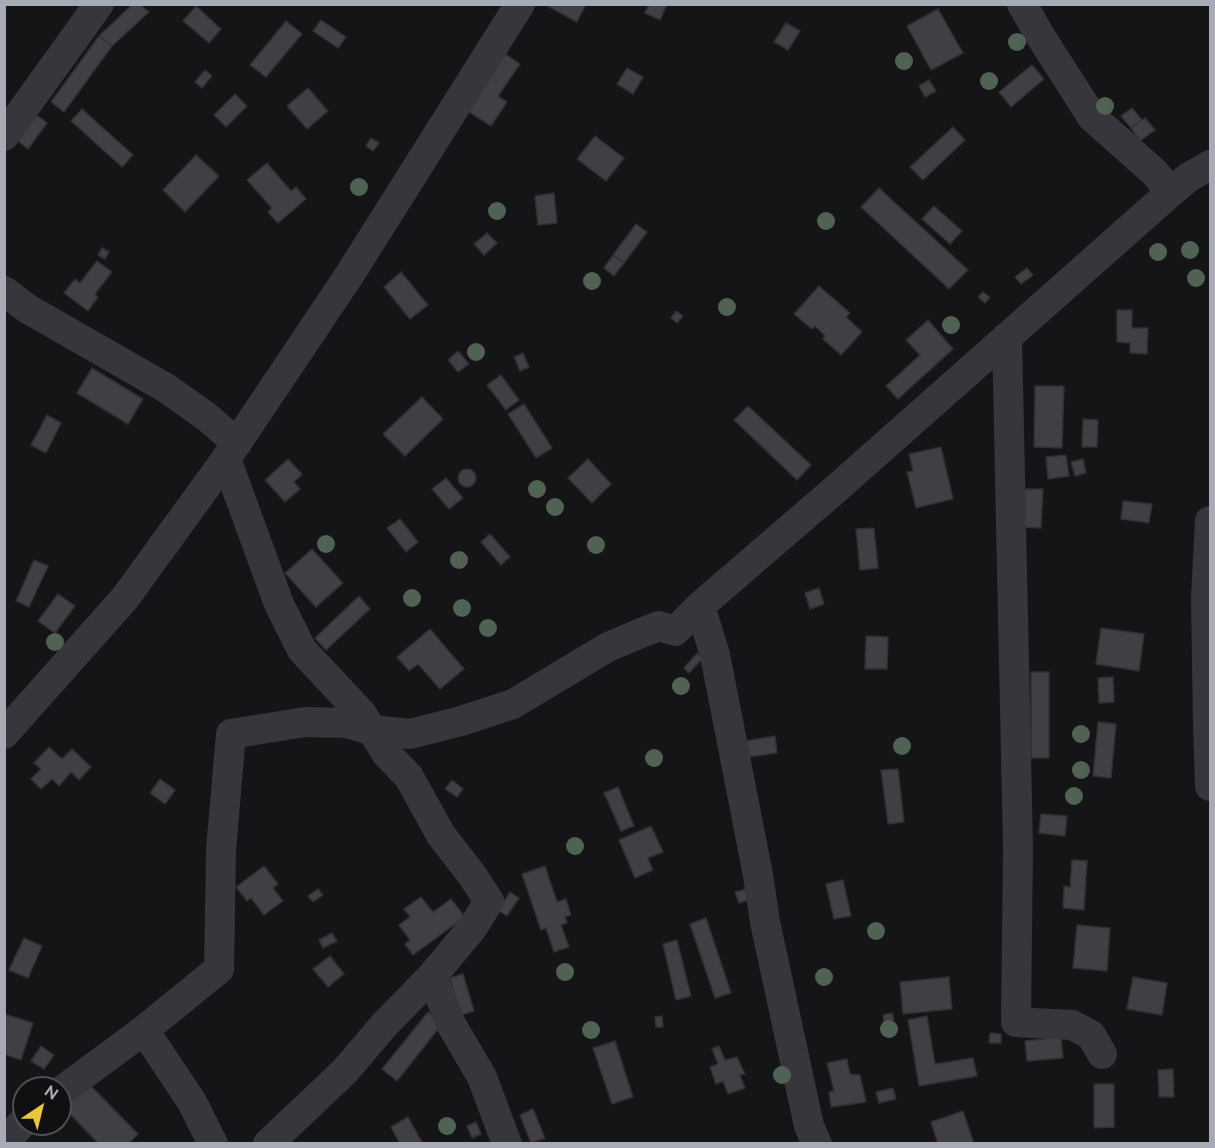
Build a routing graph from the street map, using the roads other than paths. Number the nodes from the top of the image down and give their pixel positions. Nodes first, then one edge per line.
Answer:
1 (99, 4) edge
2 (520, 4) edge
3 (1022, 4) edge
4 (4, 136) edge
5 (1210, 167) edge
6 (1171, 192) junction
7 (4, 291) edge
8 (1007, 338) junction
9 (232, 451) junction
10 (1210, 528) edge
11 (700, 606) junction
12 (1209, 694) edge
13 (371, 730) junction
14 (4, 734) edge
15 (1210, 786) edge
16 (432, 976) junction
17 (144, 1030) junction
18 (1102, 1054) dead end
19 (72, 1083) edge
20 (813, 1135) edge
21 (213, 1143) edge
22 (268, 1143) edge
23 (507, 1143) edge

1 - 4 street
2 - 9 street
3 - 6 street
5 - 6 street
6 - 8 street
7 - 9 street
8 - 11 street
8 - 18 street
9 - 13 street
9 - 14 street
10 - 12 street
11 - 13 street
11 - 20 street
12 - 15 street
13 - 16 street
13 - 17 street
16 - 22 street
16 - 23 street
17 - 19 street
17 - 21 street

